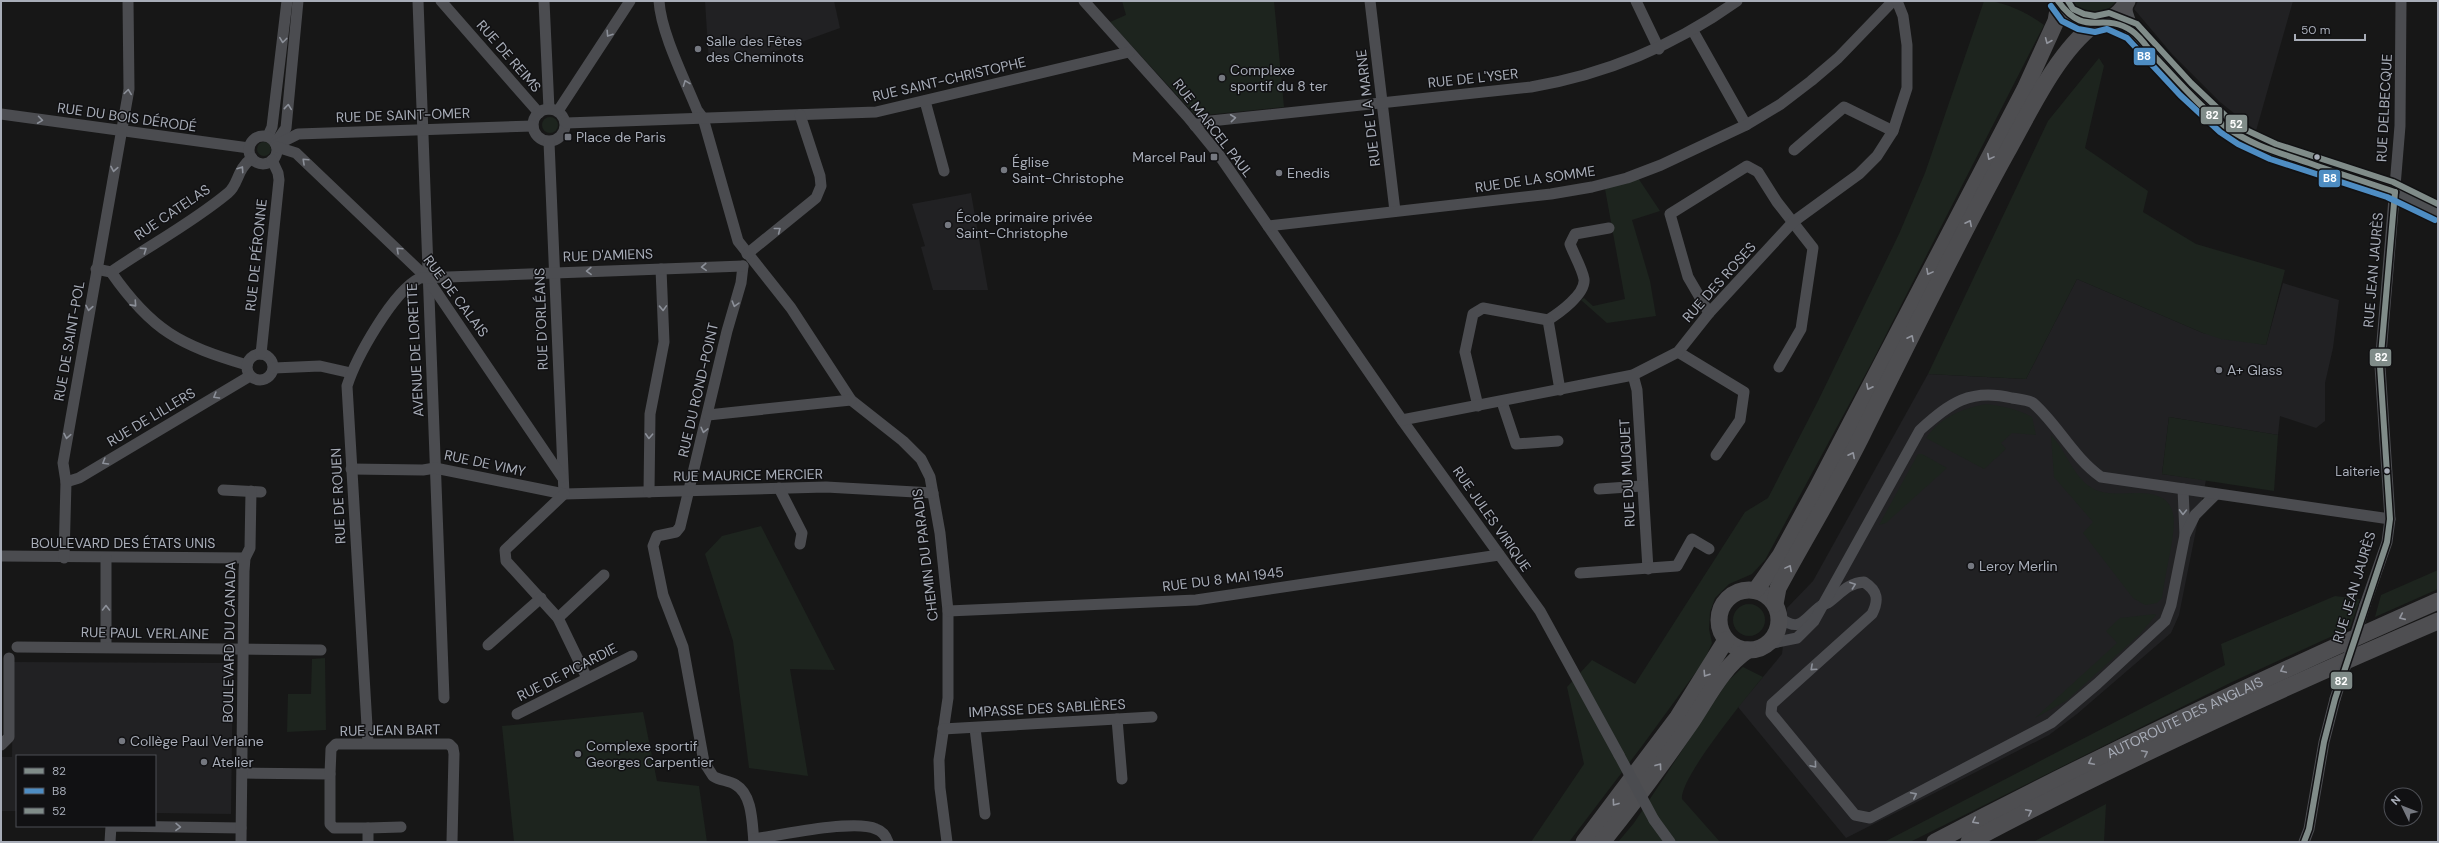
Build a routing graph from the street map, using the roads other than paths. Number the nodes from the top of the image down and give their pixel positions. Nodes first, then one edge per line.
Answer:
1 (128, 1) edge
2 (287, 1) edge
3 (298, 1) edge
4 (418, 1) edge
5 (441, 1) edge
6 (544, 1) edge
7 (630, 1) edge
8 (659, 1) edge
9 (1084, 1) edge
10 (1370, 1) edge
11 (1636, 1) edge
12 (1737, 1) edge
13 (1893, 1) edge
14 (1897, 1) edge
15 (2401, 1) edge
16 (2058, 2) edge
17 (2126, 3) edge
18 (2101, 22) junction
19 (1693, 31) junction
20 (2132, 31) junction
21 (1659, 49) junction
22 (1129, 52) junction
23 (925, 100) junction
24 (1382, 102) junction
25 (549, 111) junction
26 (1, 114) edge
27 (800, 115) junction
28 (703, 118) junction
29 (566, 122) junction
30 (1746, 125) junction
31 (533, 126) junction
32 (1195, 126) junction
33 (423, 129) junction
34 (121, 131) junction
35 (1893, 131) junction
36 (549, 142) junction
37 (274, 143) junction
38 (1794, 150) dead end
39 (250, 153) junction
40 (272, 160) junction
41 (944, 172) dead end
42 (2395, 192) junction
43 (1395, 212) junction
44 (2438, 213) edge
45 (1792, 222) junction
46 (1268, 226) junction
47 (1609, 228) dead end
48 (747, 259) junction
49 (96, 269) junction
50 (661, 269) junction
51 (112, 272) junction
52 (555, 272) junction
53 (427, 278) junction
54 (1710, 313) junction
55 (1548, 320) junction
56 (1678, 352) junction
57 (261, 354) junction
58 (1779, 367) dead end
59 (274, 368) junction
60 (248, 371) junction
61 (351, 373) junction
62 (1633, 375) junction
63 (1560, 390) junction
64 (851, 400) junction
65 (1502, 402) junction
66 (1478, 406) junction
67 (708, 415) junction
68 (1402, 420) junction
69 (1558, 441) dead end
70 (1716, 455) dead end
71 (435, 468) junction
72 (351, 469) junction
73 (562, 477) junction
74 (66, 482) junction
75 (1642, 486) junction
76 (779, 488) junction
77 (1599, 489) dead end
78 (2183, 489) junction
79 (223, 490) dead end
80 (689, 491) junction
81 (649, 492) junction
82 (934, 493) junction
83 (564, 494) junction
84 (2216, 494) junction
85 (2390, 519) junction
86 (2185, 535) junction
87 (800, 544) dead end
88 (1709, 550) dead end
89 (1499, 555) junction
90 (1, 556) edge
91 (64, 558) junction
92 (106, 558) junction
93 (245, 558) junction
94 (1648, 569) junction
95 (1580, 573) dead end
96 (604, 575) dead end
97 (1756, 590) junction
98 (541, 598) junction
99 (2438, 601) edge
100 (1821, 606) junction
101 (948, 611) junction
102 (1777, 611) junction
103 (558, 618) junction
104 (2438, 621) edge
105 (1726, 640) junction
106 (1768, 644) junction
107 (488, 645) dead end
108 (17, 647) dead end
109 (106, 647) junction
110 (244, 649) junction
111 (321, 650) dead end
112 (1748, 650) junction
113 (632, 656) dead end
114 (9, 658) dead end
115 (587, 678) junction
116 (444, 698) dead end
117 (517, 714) dead end
118 (1152, 717) dead end
119 (1117, 719) junction
120 (943, 728) junction
121 (975, 728) junction
122 (368, 743) junction
123 (1, 745) edge
124 (243, 773) junction
125 (330, 774) junction
126 (1122, 779) dead end
127 (985, 814) dead end
128 (111, 827) edge
129 (156, 827) edge
130 (401, 827) dead end
131 (241, 828) junction
132 (368, 828) junction
133 (754, 840) edge
134 (110, 842) edge
135 (241, 842) edge
136 (368, 842) edge
137 (452, 842) edge
138 (888, 842) edge
139 (947, 842) edge
140 (1584, 842) edge
141 (1602, 842) edge
142 (1670, 842) edge
143 (1935, 842) edge
144 (1970, 842) edge
145 (2304, 842) edge

34 -> 1 street, RUE DE SAINT-POL
2 -> 37 street
37 -> 3 street
4 - 33 street, AVENUE DE LORETTE
5 - 25 street, RUE DE REIMS
6 - 25 street
7 -> 25 street
28 -> 8 street, CHEMIN DU PARADIS
9 - 22 street, RUE MARCEL PAUL
10 - 24 street, RUE DE LA MARNE
11 - 21 street
12 - 19 street, RUE DE L'YSER
13 - 30 street, RUE DE LA SOMME
14 - 35 street, RUE DES ROSES
15 - 42 street, RUE DELBECQUE
16 - 18 highway
16 -> 97 highway
17 - 18 highway
17 - 20 main road
18 - 20 main road
102 -> 18 highway
19 - 21 street, RUE DE L'YSER
19 - 30 street
20 - 42 main road
21 - 24 street, RUE DE L'YSER
22 - 23 street, RUE SAINT-CHRISTOPHE
22 - 32 street, RUE MARCEL PAUL
23 - 27 street, RUE SAINT-CHRISTOPHE
23 - 41 street
32 -> 24 street, RUE DE L'YSER
24 - 43 street, RUE DE LA MARNE
25 - 29 street
25 - 31 street
26 -> 34 street, RUE DU BOIS DÉRODÉ
27 - 28 street, RUE SAINT-CHRISTOPHE
48 -> 27 street
28 - 29 street
28 - 48 street, CHEMIN DU PARADIS
29 - 36 street
30 - 43 street, RUE DE LA SOMME
31 - 33 street, RUE DE SAINT-OMER
31 - 36 street
32 - 46 street, RUE MARCEL PAUL
33 - 37 street, RUE DE SAINT-OMER
33 - 53 street, AVENUE DE LORETTE
34 - 39 street, RUE DU BOIS DÉRODÉ
34 -> 49 street, RUE DE SAINT-POL
35 - 38 street
35 - 45 street, RUE DES ROSES
36 - 52 street, RUE D'ORLÉANS
37 - 39 street
37 - 40 street
53 -> 37 street, RUE DE CALAIS
39 - 40 street
51 -> 39 street, RUE CATELAS
40 - 57 street, RUE DE PÉRONNE
42 - 44 main road
42 - 85 street, RUE JEAN JAURÈS
43 - 46 street, RUE DE LA SOMME
45 - 54 street, RUE DES ROSES
45 - 54 street
45 - 58 street
46 - 68 street, RUE JULES VIRIQUE
47 - 55 street
48 -> 50 street, RUE D'AMIENS
48 - 64 street, CHEMIN DU PARADIS
48 -> 67 street, RUE DU ROND-POINT
49 - 51 street
49 -> 74 street, RUE DE SAINT-POL
50 -> 52 street, RUE D'AMIENS
50 -> 81 street
51 -> 60 street
52 - 53 street, RUE D'AMIENS
52 - 73 street, RUE D'ORLÉANS
53 - 61 street, RUE DE ROUEN
53 - 71 street, AVENUE DE LORETTE
53 - 73 street, RUE DE CALAIS
54 - 56 street, RUE DES ROSES
55 - 63 street
55 - 66 street
56 - 62 street, RUE DES ROSES
56 - 70 street
57 - 59 street
57 - 60 street
59 - 60 street
59 - 61 street
60 -> 74 street, RUE DE LILLERS
61 - 72 street, RUE DE ROUEN
62 - 63 street, RUE DES ROSES
62 - 75 street, RUE DU MUGUET
63 - 65 street, RUE DES ROSES
64 - 67 street
64 - 82 street, CHEMIN DU PARADIS
65 - 66 street, RUE DES ROSES
65 - 69 street
66 - 68 street, RUE DES ROSES
67 -> 80 street, RUE DU ROND-POINT
68 - 89 street, RUE JULES VIRIQUE
71 - 72 street, RUE DE VIMY
71 - 83 street, RUE DE VIMY
71 - 116 street, AVENUE DE LORETTE
72 - 122 street, RUE DE ROUEN
73 - 83 street, RUE D'ORLÉANS
74 - 91 street, RUE DE SAINT-POL
75 - 77 street
75 - 94 street, RUE DU MUGUET
76 - 80 street, RUE MAURICE MERCIER
76 - 82 street, RUE MAURICE MERCIER
76 - 87 street
78 - 84 street
78 -> 86 street
78 - 100 street
79 - 93 street, BOULEVARD DU CANADA
80 - 81 street, RUE MAURICE MERCIER
80 - 133 street, RUE DU ROND-POINT
81 - 83 street, RUE MAURICE MERCIER
82 - 101 street, CHEMIN DU PARADIS
83 - 98 street
84 - 85 street
84 - 86 street
85 - 145 street, RUE JEAN JAURÈS, bridge
100 -> 86 street
88 - 94 street
89 - 101 street, RUE DU 8 MAI 1945
89 - 142 street, RUE JULES VIRIQUE, bridge
90 - 91 street, BOULEVARD DES ÉTATS UNIS
91 - 92 street, BOULEVARD DES ÉTATS UNIS
92 - 93 street, BOULEVARD DES ÉTATS UNIS
109 -> 92 street
93 - 110 street, BOULEVARD DU CANADA
94 - 95 street
96 - 103 street
97 - 102 highway
97 - 105 highway
98 - 103 street
98 - 107 street
99 -> 143 highway, AUTOROUTE DES ANGLAIS
100 - 102 street
100 - 106 street
101 - 120 street, CHEMIN DU PARADIS
102 - 106 highway
103 - 115 street
144 -> 104 highway, AUTOROUTE DES ANGLAIS
105 - 112 highway
105 -> 140 highway
106 - 112 highway
108 - 109 street, RUE PAUL VERLAINE
109 - 110 street, RUE PAUL VERLAINE
110 - 111 street, RUE PAUL VERLAINE
110 - 124 street, BOULEVARD DU CANADA
141 -> 112 highway
113 - 115 street, RUE DE PICARDIE
114 - 123 street
115 - 117 street, RUE DE PICARDIE
118 - 119 street, IMPASSE DES SABLIÈRES
119 - 121 street, IMPASSE DES SABLIÈRES
119 - 126 street
120 - 121 street, IMPASSE DES SABLIÈRES
120 - 139 street, CHEMIN DU PARADIS
121 - 127 street
122 - 125 street, RUE JEAN BART
122 - 137 street, RUE JEAN BART
124 - 125 street
124 - 131 street, BOULEVARD DU CANADA
125 - 132 street, RUE JEAN BART
128 - 134 street
129 -> 131 street
130 - 132 street, RUE JEAN BART
131 - 135 street, BOULEVARD DU CANADA
132 - 136 street
133 - 138 street

